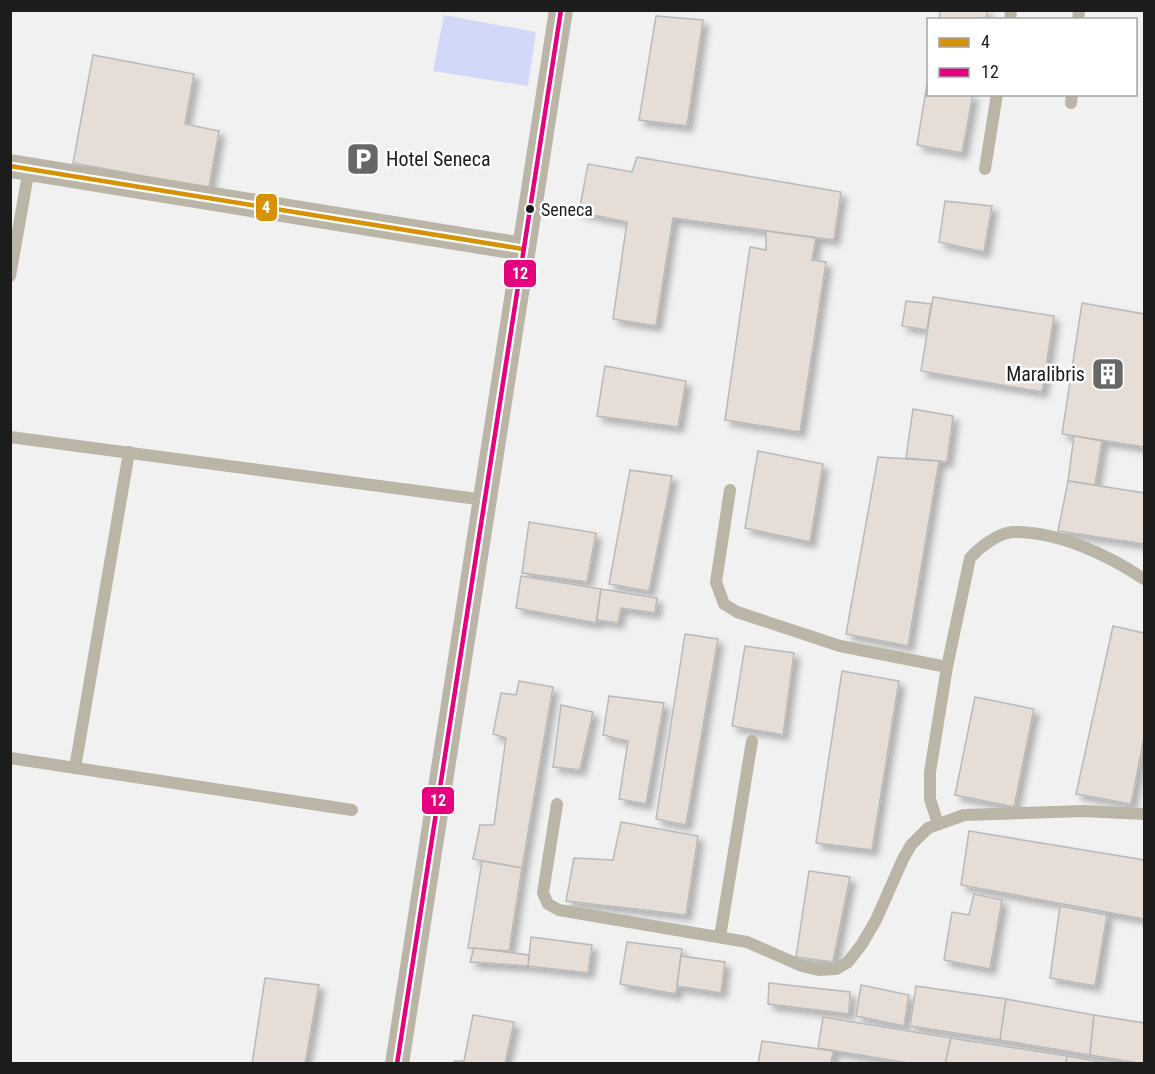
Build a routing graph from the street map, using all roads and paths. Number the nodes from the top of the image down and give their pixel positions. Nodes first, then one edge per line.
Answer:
1 (561, 10) edge
2 (998, 96) edge
3 (20, 168) edge
4 (985, 169) dead end
5 (523, 249) junction
6 (10, 276) edge
7 (10, 437) edge
8 (129, 452) junction
9 (730, 490) dead end
10 (485, 500) junction
11 (1144, 579) edge
12 (947, 667) junction
13 (752, 741) dead end
14 (10, 758) edge
15 (75, 768) junction
16 (557, 804) dead end
17 (352, 810) dead end
18 (1144, 814) edge
19 (938, 824) junction
20 (720, 937) junction
21 (397, 1064) edge

1 - 5 street
2 - 4 lane
3 - 5 street
3 - 6 lane
5 - 10 street
7 - 8 lane
8 - 10 lane
8 - 15 lane
9 - 12 lane
10 - 21 street
11 - 12 lane
12 - 19 lane
13 - 20 lane
14 - 15 lane
15 - 17 lane
16 - 20 lane
18 - 19 lane
19 - 20 lane

